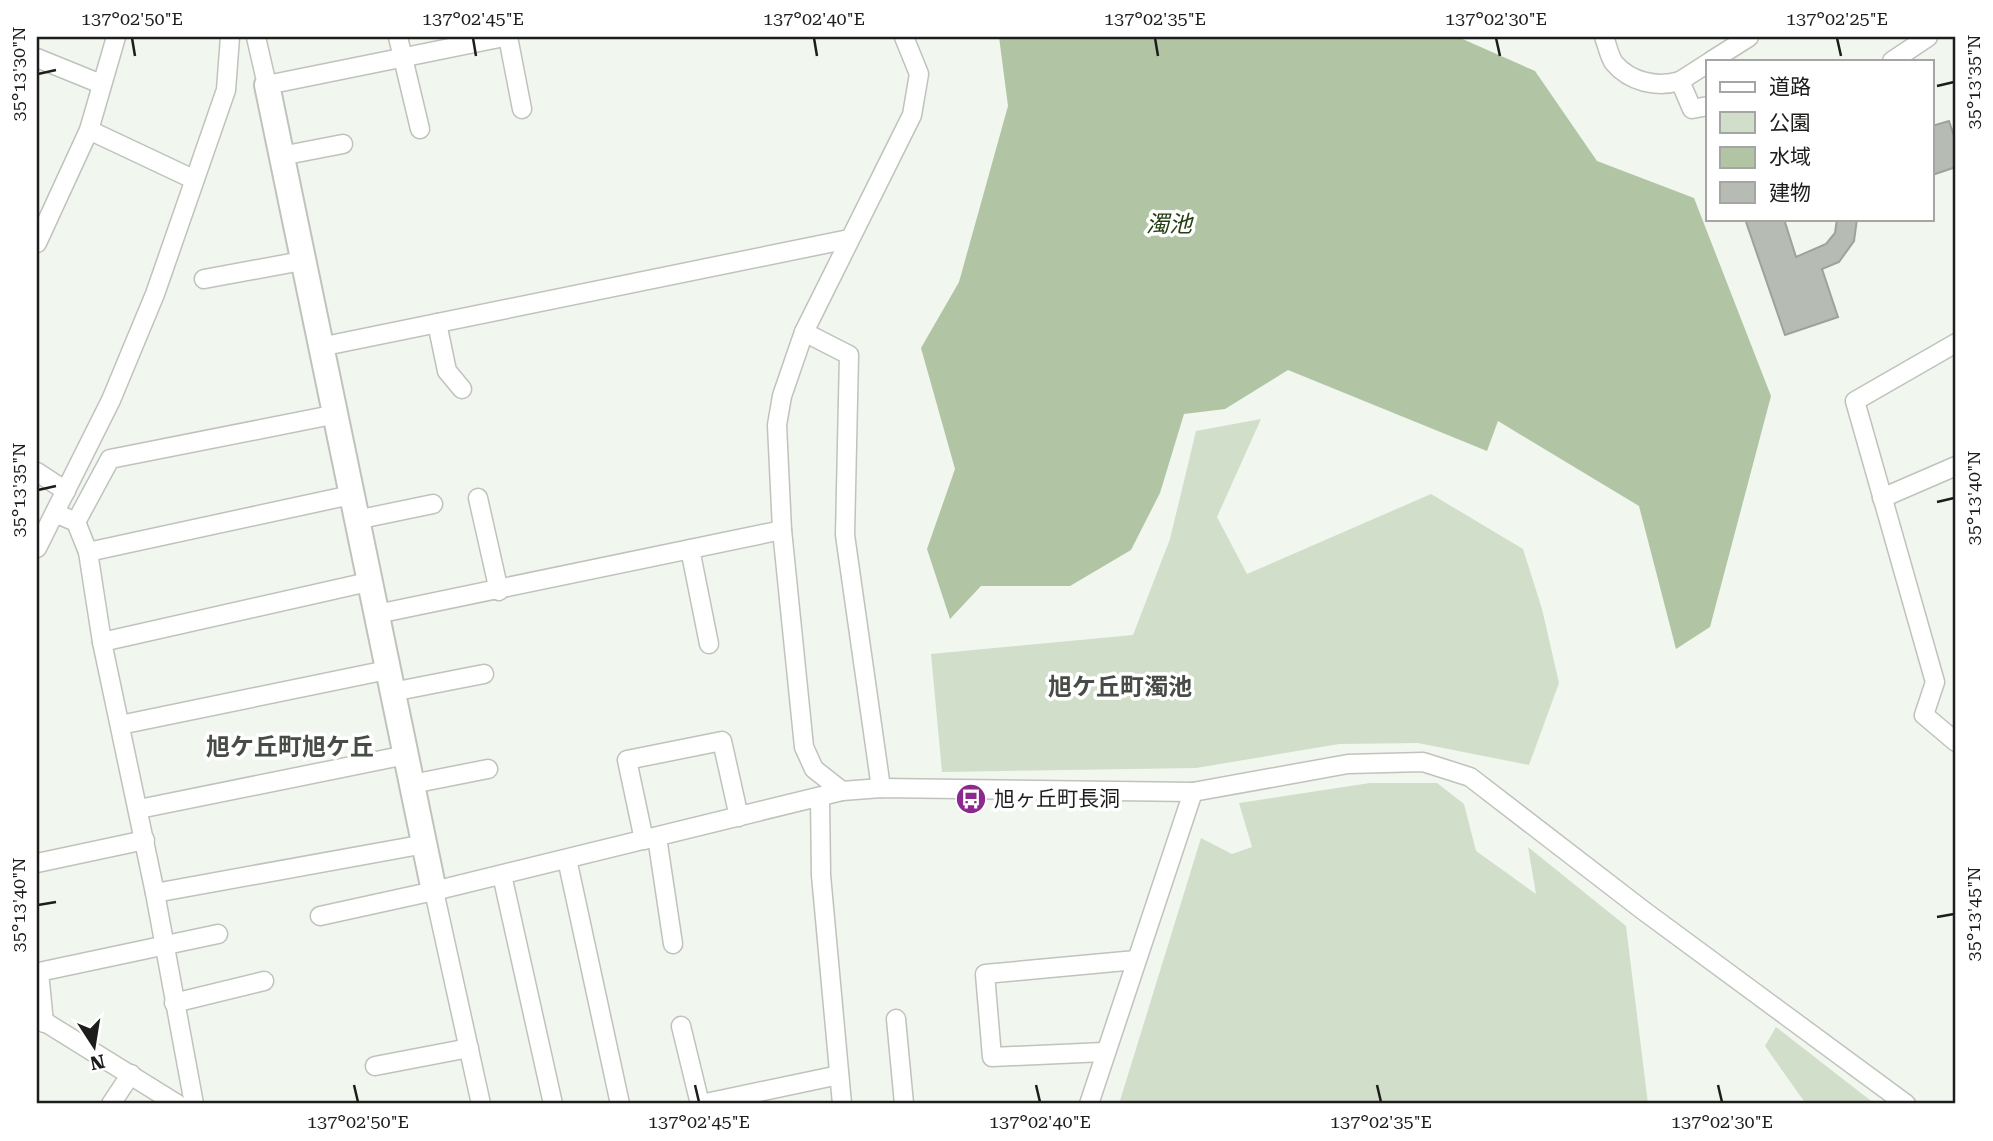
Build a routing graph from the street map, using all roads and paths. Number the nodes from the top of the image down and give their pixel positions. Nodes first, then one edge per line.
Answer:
1 (116, 37) edge
2 (230, 37) edge
3 (256, 37) edge
4 (398, 37) edge
5 (506, 37) edge
6 (904, 37) edge
7 (1604, 37) edge
8 (1749, 37) edge
9 (1928, 37) edge
10 (37, 58) edge
11 (404, 59) junction
12 (1712, 60) edge
13 (1894, 60) edge
14 (1706, 64) edge
15 (1680, 81) junction
16 (101, 84) junction
17 (267, 85) junction
18 (1706, 106) edge
19 (522, 109) dead end
20 (420, 129) dead end
21 (89, 130) junction
22 (343, 144) dead end
23 (281, 156) junction
24 (193, 179) junction
25 (43, 214) edge
26 (849, 239) junction
27 (37, 243) edge
28 (302, 261) junction
29 (204, 279) dead end
30 (437, 323) junction
31 (804, 332) junction
32 (1956, 343) edge
33 (320, 346) junction
34 (462, 389) dead end
35 (337, 414) junction
36 (1956, 466) edge
37 (37, 472) edge
38 (66, 491) junction
39 (351, 495) junction
40 (478, 498) dead end
41 (1882, 498) junction
42 (433, 504) dead end
43 (55, 513) junction
44 (356, 520) junction
45 (76, 522) junction
46 (782, 530) junction
47 (37, 548) edge
48 (690, 549) junction
49 (88, 552) junction
50 (369, 582) junction
51 (499, 591) junction
52 (377, 614) junction
53 (102, 642) junction
54 (709, 644) dead end
55 (484, 674) dead end
56 (390, 681) junction
57 (120, 725) junction
58 (1956, 742) edge
59 (406, 755) junction
60 (488, 769) dead end
61 (412, 784) junction
62 (881, 788) junction
63 (842, 791) junction
64 (1193, 792) junction
65 (820, 797) junction
66 (139, 810) junction
67 (739, 817) junction
68 (651, 839) junction
69 (145, 840) junction
70 (425, 844) junction
71 (567, 859) junction
72 (37, 863) edge
73 (502, 875) junction
74 (435, 891) junction
75 (155, 893) junction
76 (320, 916) dead end
77 (218, 934) dead end
78 (673, 944) dead end
79 (163, 947) junction
80 (1136, 960) junction
81 (264, 981) dead end
82 (174, 1003) junction
83 (896, 1019) dead end
84 (41, 1020) edge
85 (681, 1026) dead end
86 (468, 1048) junction
87 (1104, 1052) junction
88 (375, 1066) dead end
89 (131, 1074) junction
90 (839, 1075) junction
91 (111, 1104) edge
92 (177, 1104) edge
93 (194, 1104) edge
94 (481, 1104) edge
95 (552, 1104) edge
96 (620, 1104) edge
97 (700, 1104) edge
98 (842, 1104) edge
99 (904, 1104) edge
100 (1089, 1104) edge
101 (1906, 1104) edge

1 - 16 street
2 - 24 street
3 - 17 street
4 - 11 street
5 - 11 street
5 - 19 street
6 - 26 street
7 - 15 street
8 - 12 street
9 - 13 street
10 - 16 street
11 - 17 street
11 - 20 street
14 - 15 street
15 - 18 street
16 - 21 street
17 - 23 street
21 - 24 street
21 - 25 street
22 - 23 street
23 - 28 street
24 - 38 street
25 - 27 street
26 - 30 street
26 - 31 street
28 - 29 street
28 - 33 street
30 - 33 street
30 - 34 street
31 - 46 street
31 - 62 street
32 - 41 street
33 - 35 street
35 - 39 street
35 - 45 street
36 - 41 street
37 - 38 street
38 - 43 street
39 - 44 street
39 - 49 street
40 - 51 street
41 - 58 street
42 - 44 street
43 - 45 street
43 - 47 street
44 - 50 street
45 - 49 street
46 - 48 street
46 - 63 street
48 - 51 street
48 - 54 street
49 - 53 street
50 - 52 street
50 - 53 street
51 - 52 street
52 - 56 street
53 - 57 street
55 - 56 street
56 - 57 street
56 - 59 street
57 - 66 street
59 - 61 street
59 - 66 street
60 - 61 street
61 - 70 street
62 - 63 street
62 - 64 street
63 - 65 street
64 - 80 street
64 - 101 street
65 - 67 street
65 - 90 street
66 - 69 street
67 - 68 street
67 - 68 street
68 - 71 street
68 - 78 street
69 - 72 street
69 - 75 street
70 - 74 street
70 - 75 street
71 - 73 street
71 - 96 street
73 - 74 street
73 - 95 street
74 - 76 street
74 - 86 street
75 - 79 street
77 - 79 street
79 - 82 street
79 - 84 street
80 - 87 street
80 - 87 street
81 - 82 street
82 - 93 street
83 - 99 street
84 - 89 street
85 - 97 street
86 - 88 street
86 - 94 street
87 - 100 street
89 - 91 street
89 - 92 street
90 - 97 street
90 - 98 street

